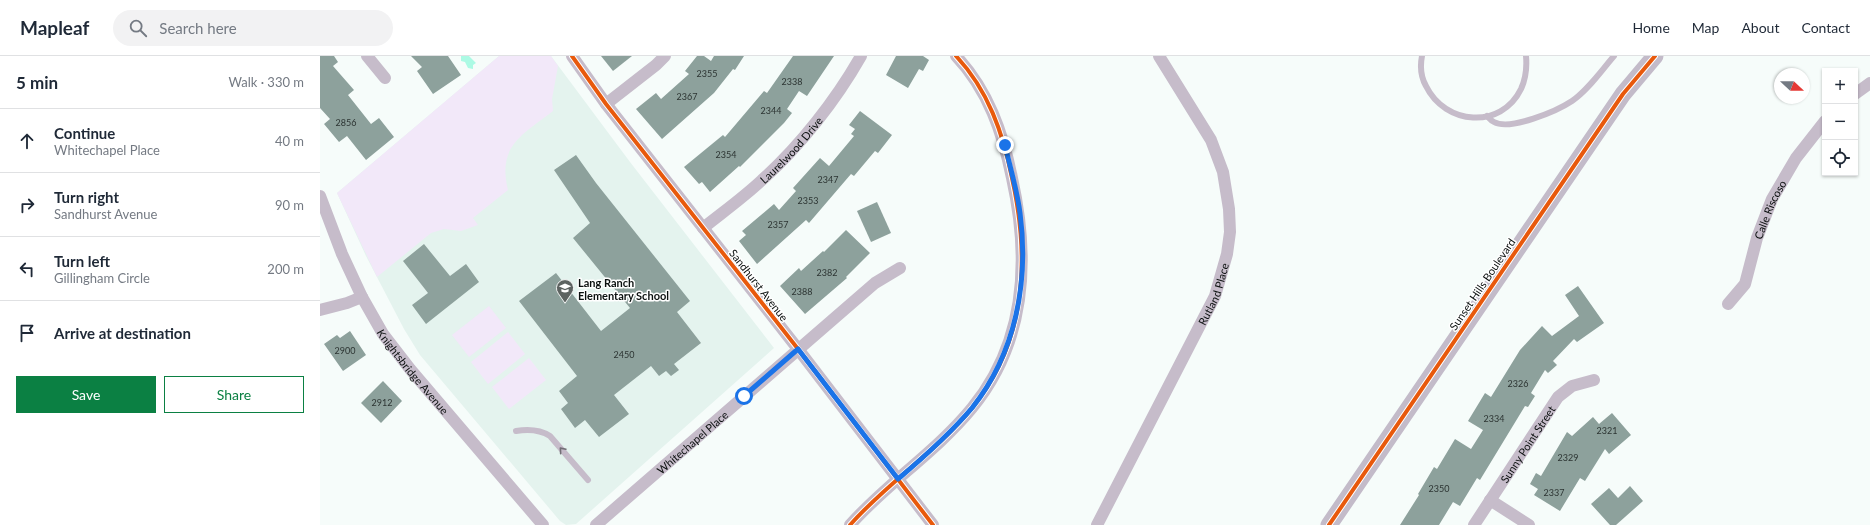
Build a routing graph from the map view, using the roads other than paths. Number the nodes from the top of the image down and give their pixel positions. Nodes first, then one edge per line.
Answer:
1 (367, 56) edge
2 (572, 56) edge
3 (665, 56) edge
4 (862, 56) edge
5 (956, 56) edge
6 (1159, 56) edge
7 (1422, 56) edge
8 (1526, 56) edge
9 (1614, 56) edge
10 (1655, 56) edge
11 (385, 78) dead end
12 (1870, 83) edge
13 (1858, 92) edge
14 (606, 104) junction
15 (1487, 116) junction
16 (1822, 125) edge
17 (320, 196) edge
18 (703, 228) junction
19 (900, 268) dead end
20 (362, 297) junction
21 (1728, 304) dead end
22 (320, 310) edge
23 (798, 349) junction
24 (1594, 380) dead end
25 (516, 431) dead end
26 (898, 479) junction
27 (588, 480) dead end
28 (1490, 500) junction
29 (542, 525) edge
30 (596, 525) edge
31 (850, 525) edge
32 (933, 525) edge
33 (1097, 525) edge
34 (1328, 525) edge
35 (1474, 525) edge
36 (1529, 525) edge

1 - 11 street
2 - 14 street, Sandhurst Avenue
3 - 14 street
4 - 18 street, Laurelwood Drive
5 - 26 street
6 - 33 street, Rutland Place
7 - 15 lane
8 - 15 lane
9 - 15 lane
10 - 34 street, Sunset Hills Boulevard
12 - 13 street
14 - 18 street, Sandhurst Avenue
16 - 21 street, Calle Riscoso
17 - 20 street, Knightsbridge Avenue
18 - 23 street, Sandhurst Avenue
19 - 23 street, Whitechapel Place
20 - 22 street
20 - 29 street, Knightsbridge Avenue
23 - 26 street, Sandhurst Avenue
23 - 30 street, Whitechapel Place
24 - 28 street, Sunny Point Street
27 -> 25 lane
26 - 31 street
26 - 32 street, Sandhurst Avenue
28 - 35 street, Sunny Point Street
28 - 36 street

